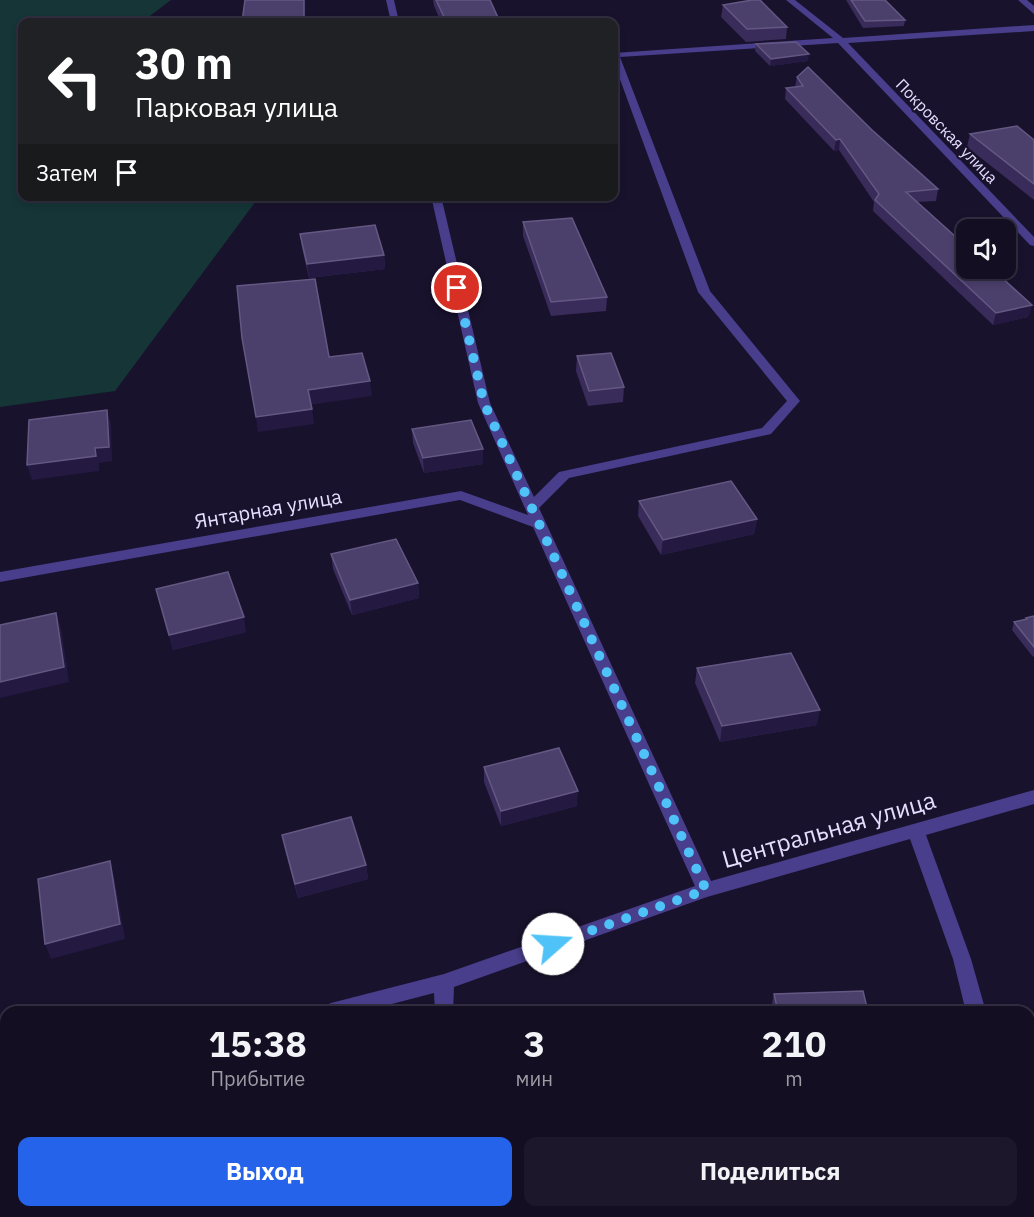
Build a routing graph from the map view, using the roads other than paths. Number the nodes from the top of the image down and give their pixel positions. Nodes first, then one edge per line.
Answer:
1 (390, 0) edge
2 (790, 0) edge
3 (1022, 0) edge
4 (1034, 11) edge
5 (394, 18) edge
6 (1034, 28) edge
7 (838, 39) junction
8 (618, 55) edge
9 (618, 63) edge
10 (437, 201) edge
11 (1034, 243) edge
12 (531, 507) junction
13 (539, 524) junction
14 (0, 577) edge
15 (1034, 797) edge
16 (915, 829) junction
17 (706, 890) junction
18 (444, 982) junction
19 (354, 1006) edge
20 (444, 1006) edge
21 (974, 1006) edge

1 - 5 street
2 - 7 street, Покровская улица
3 - 4 street
6 - 7 street
7 - 8 street
7 - 11 street, Покровская улица
9 - 12 street
10 - 12 street
12 - 13 street
13 - 14 street, Янтарная улица
13 - 17 street
15 - 16 street, Центральная улица
16 - 17 street, Центральная улица
16 - 21 street
17 - 18 street, Центральная улица
18 - 19 street, Центральная улица
18 - 20 street

